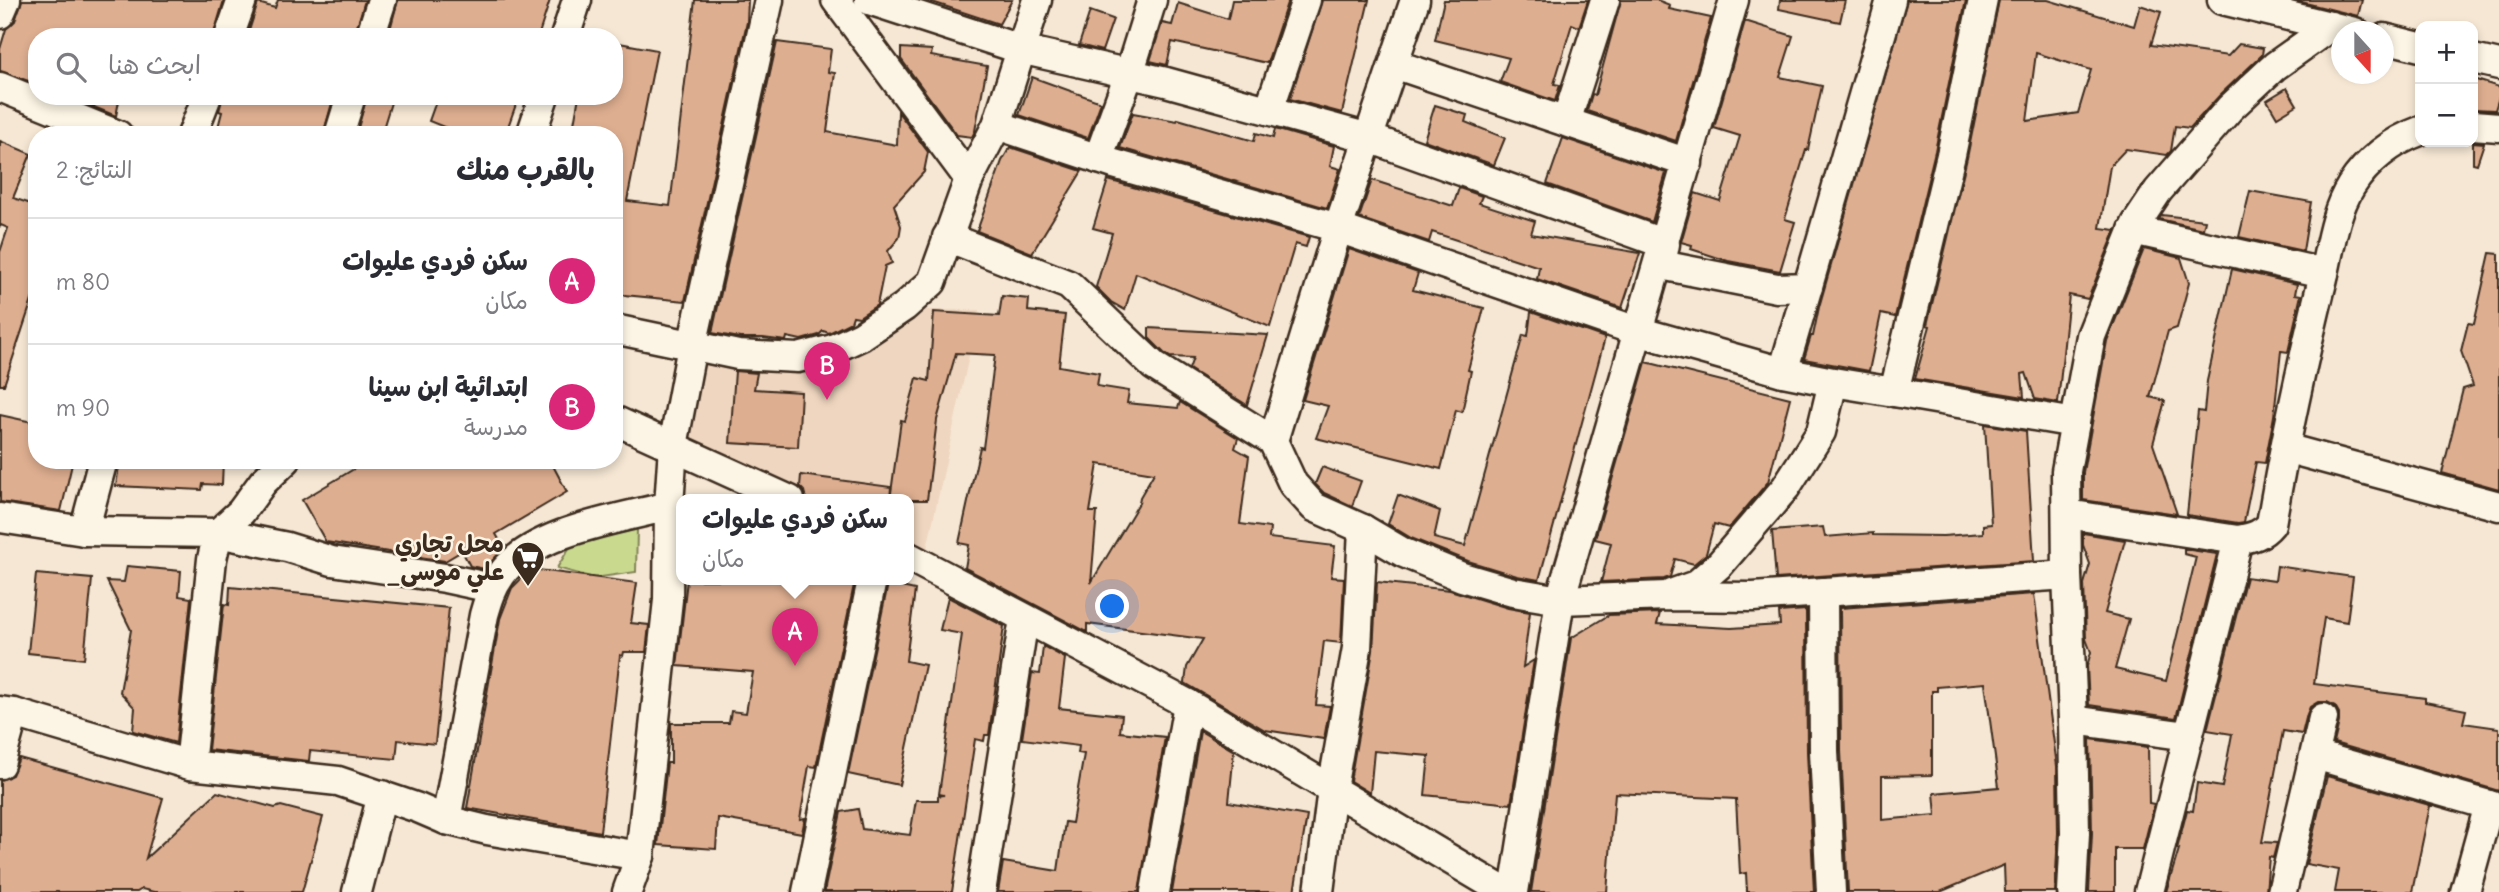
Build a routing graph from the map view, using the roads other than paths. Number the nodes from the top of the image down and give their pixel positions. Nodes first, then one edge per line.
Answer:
1 (6, 0) edge
2 (242, 0) edge
3 (382, 0) edge
4 (578, 0) edge
5 (769, 0) edge
6 (836, 0) edge
7 (869, 0) edge
8 (1037, 0) edge
9 (1152, 0) edge
10 (1306, 0) edge
11 (1415, 0) edge
12 (1605, 0) edge
13 (1734, 0) edge
14 (1891, 0) edge
15 (1983, 0) edge
16 (2222, 0) edge
17 (0, 14) edge
18 (2331, 26) edge
19 (232, 28) edge
20 (373, 28) edge
21 (568, 28) edge
22 (2331, 36) edge
23 (2394, 40) edge
24 (2415, 46) edge
25 (1020, 50) junction
26 (2478, 60) edge
27 (1394, 64) junction
28 (2499, 65) edge
29 (1129, 74) junction
30 (0, 87) edge
31 (28, 98) edge
32 (44, 105) edge
33 (204, 105) edge
34 (348, 105) edge
35 (541, 105) edge
36 (1269, 110) junction
37 (1566, 122) junction
38 (997, 125) junction
39 (2478, 125) edge
40 (96, 126) edge
41 (195, 126) edge
42 (342, 126) edge
43 (533, 126) edge
44 (2499, 127) edge
45 (2415, 133) edge
46 (1369, 138) junction
47 (1098, 159) junction
48 (1688, 163) junction
49 (969, 179) junction
50 (1338, 228) junction
51 (2133, 230) junction
52 (947, 237) junction
53 (1665, 244) junction
54 (2324, 273) junction
55 (1808, 287) junction
56 (623, 331) edge
57 (1637, 331) junction
58 (692, 346) junction
59 (1783, 372) junction
60 (1833, 382) junction
61 (1894, 392) junction
62 (2075, 423) junction
63 (623, 424) edge
64 (1273, 441) junction
65 (673, 446) junction
66 (2285, 448) junction
67 (101, 469) edge
68 (277, 469) edge
69 (777, 494) edge
70 (669, 506) junction
71 (2499, 506) edge
72 (2067, 514) junction
73 (0, 518) edge
74 (1363, 529) junction
75 (84, 531) junction
76 (218, 533) junction
77 (2238, 540) junction
78 (914, 560) edge
79 (2067, 575) junction
80 (871, 585) edge
81 (492, 588) junction
82 (1823, 592) junction
83 (1667, 596) junction
84 (1560, 600) junction
85 (1024, 619) junction
86 (1188, 704) junction
87 (7, 712) edge
88 (2323, 718) dead end
89 (2073, 720) junction
90 (2188, 736) junction
91 (2315, 755) junction
92 (0, 764) edge
93 (190, 765) junction
94 (1332, 789) junction
95 (382, 795) junction
96 (2494, 806) edge
97 (446, 820) junction
98 (640, 856) junction
99 (357, 892) edge
100 (627, 892) edge
101 (807, 892) edge
102 (981, 892) edge
103 (1155, 892) edge
104 (1319, 892) edge
105 (1505, 892) edge
106 (1514, 892) edge
107 (1831, 892) edge
108 (2072, 892) edge
109 (2149, 892) edge
110 (2283, 892) edge
111 (2465, 892) edge

1 - 17 street
2 - 19 street
3 - 20 street
4 - 21 street
5 - 58 street
6 - 49 street
7 - 25 street
8 - 25 street
9 - 29 street
10 - 36 street
11 - 27 street
12 - 37 street
13 - 48 street
14 - 55 street
15 - 61 street
16 - 18 street
22 - 51 street
23 - 24 street
25 - 29 street
25 - 38 street
26 - 28 street
27 - 37 street
27 - 46 street
29 - 36 street
29 - 47 street
30 - 31 street
32 - 40 street
33 - 41 street
34 - 42 street
35 - 43 street
36 - 46 street
37 - 48 street
38 - 47 street
38 - 49 street
39 - 44 street
45 - 54 street
46 - 50 street
46 - 53 street
47 - 50 street
48 - 53 street
49 - 52 street
50 - 57 street
50 - 64 street
51 - 54 street
51 - 62 street
52 - 58 street
52 - 64 street
53 - 55 street
53 - 57 street
54 - 66 street
55 - 59 street
56 - 58 street
57 - 59 street
57 - 84 street
58 - 65 street
59 - 60 street
60 - 61 street
60 - 83 street
61 - 62 street
62 - 72 street
63 - 65 street
64 - 74 street
65 - 69 street
65 - 70 street
66 - 71 street
66 - 77 street
67 - 75 street
68 - 76 street
70 - 81 street
70 - 98 street
72 - 77 street
72 - 79 street
73 - 75 street
74 - 84 street
74 - 94 street
75 - 76 street
76 - 81 street
76 - 93 street
77 - 90 street
78 - 85 street
79 - 82 street
79 - 89 street
80 - 101 street
81 - 97 street
82 - 83 street
82 - 107 street
83 - 84 street
84 - 106 street
85 - 86 street
85 - 102 street
86 - 94 street
86 - 103 street
87 - 92 street
87 - 93 street
88 - 91 street
89 - 90 street
89 - 108 street
90 - 109 street
91 - 96 street
91 - 110 street
93 - 95 street
94 - 104 street
94 - 105 street
95 - 97 street
95 - 99 street
96 - 111 street
97 - 98 street
98 - 100 street

